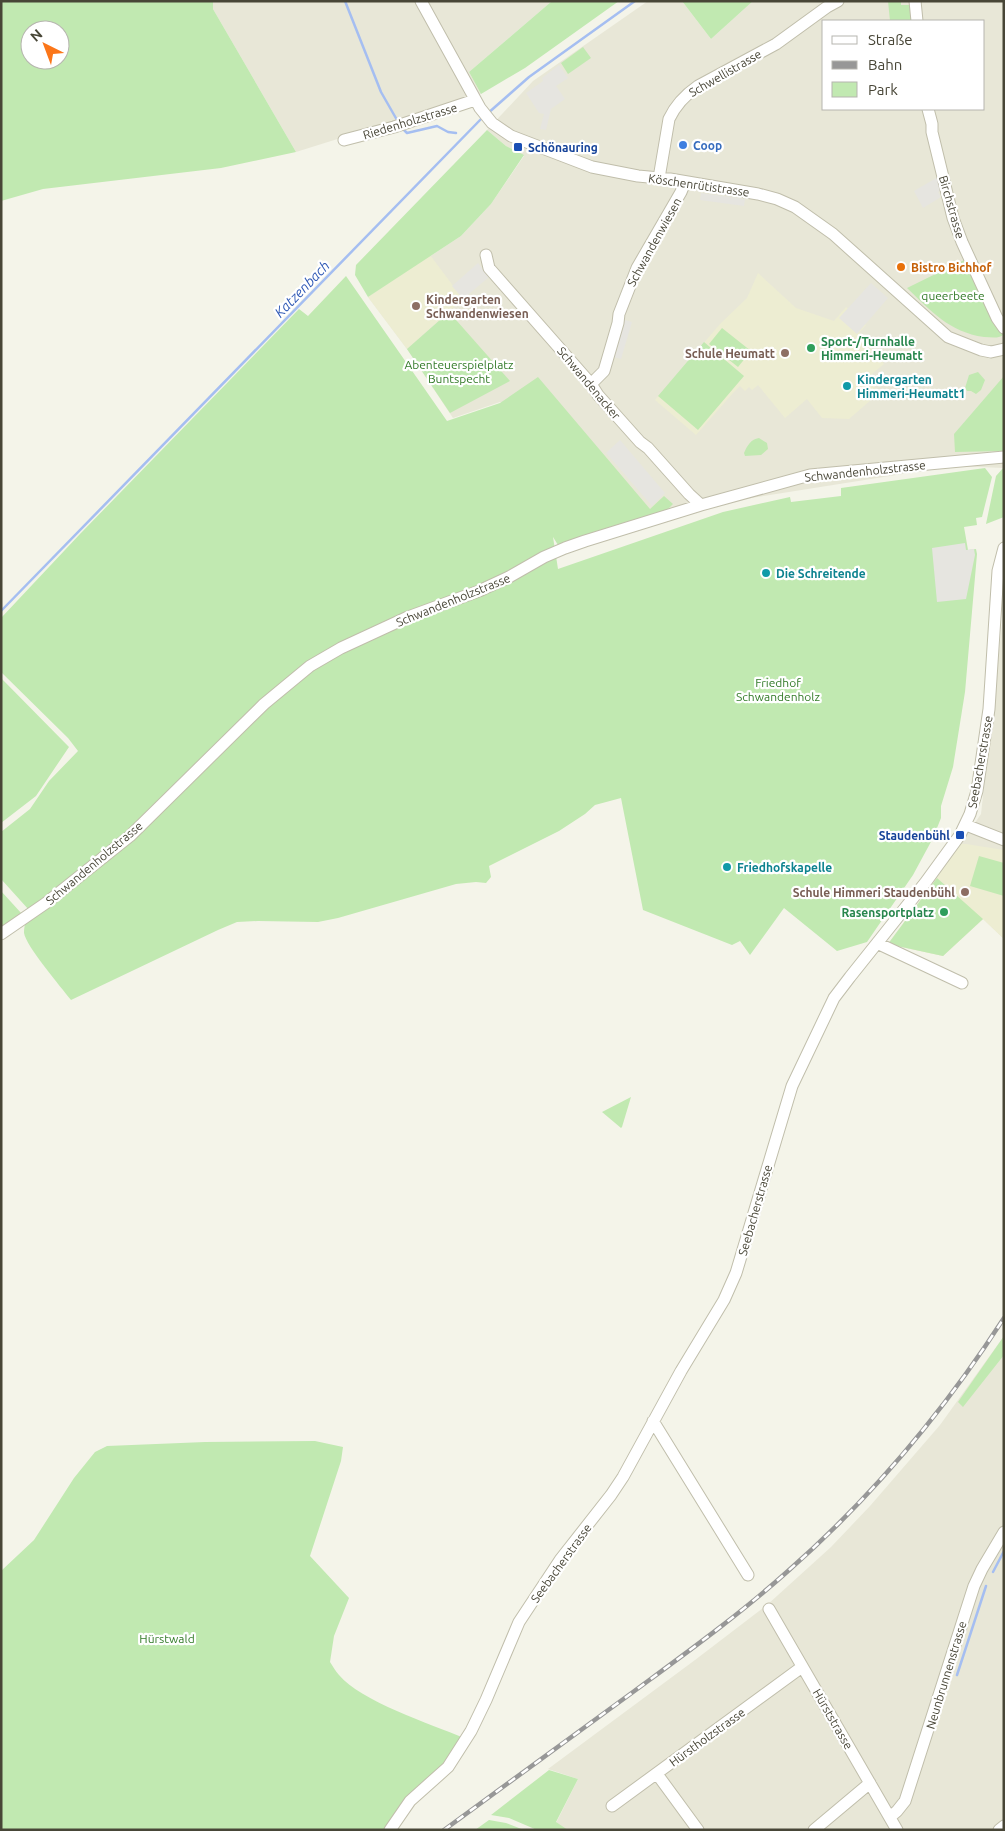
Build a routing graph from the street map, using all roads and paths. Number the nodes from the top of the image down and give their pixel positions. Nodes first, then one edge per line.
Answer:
1 (838, 1) edge
2 (915, 1) edge
3 (425, 3) edge
4 (917, 20) edge
5 (475, 100) junction
6 (928, 110) edge
7 (344, 140) dead end
8 (659, 178) junction
9 (685, 182) junction
10 (486, 255) dead end
11 (1004, 328) edge
12 (1004, 349) edge
13 (591, 384) junction
14 (1001, 458) edge
15 (701, 504) junction
16 (1004, 548) edge
17 (966, 824) junction
18 (1004, 840) edge
19 (1, 934) edge
20 (877, 944) junction
21 (962, 983) dead end
22 (653, 1421) junction
23 (1004, 1532) edge
24 (748, 1575) dead end
25 (769, 1609) dead end
26 (802, 1667) junction
27 (657, 1774) junction
28 (870, 1783) junction
29 (612, 1806) dead end
30 (890, 1817) junction
31 (1004, 1826) edge
32 (390, 1830) edge
33 (698, 1830) edge
34 (814, 1830) edge
35 (897, 1830) edge
36 (999, 1830) edge

1 - 8 street, Schwellistrasse
2 - 4 street
3 - 5 street, Köschenrütistrasse
5 - 7 street, Riedenholzstrasse
5 - 8 street, Köschenrütistrasse
6 - 11 street, Birchstrasse
8 - 9 street, Köschenrütistrasse
9 - 12 street, Köschenrütistrasse
9 - 13 street, Schwandenwiesen
10 - 13 street, Schwandenacker
13 - 15 street, Schwandenacker
14 - 15 street, Schwandenholzstrasse
15 - 19 street, Schwandenholzstrasse
16 - 17 street, Seebacherstrasse
17 - 18 street
17 - 20 street, Seebacherstrasse
20 - 21 street
20 - 22 street, Seebacherstrasse
22 - 24 street
22 - 32 street, Seebacherstrasse
23 - 30 street, Neunbrunnenstrasse
25 - 26 street, Hürststrasse
26 - 27 street, Hürstholzstrasse
26 - 28 street, Hürststrasse
27 - 29 street, Hürstholzstrasse
27 - 33 street
28 - 30 street, Hürststrasse
28 - 34 street
30 - 35 street, Hürststrasse
31 - 36 street

